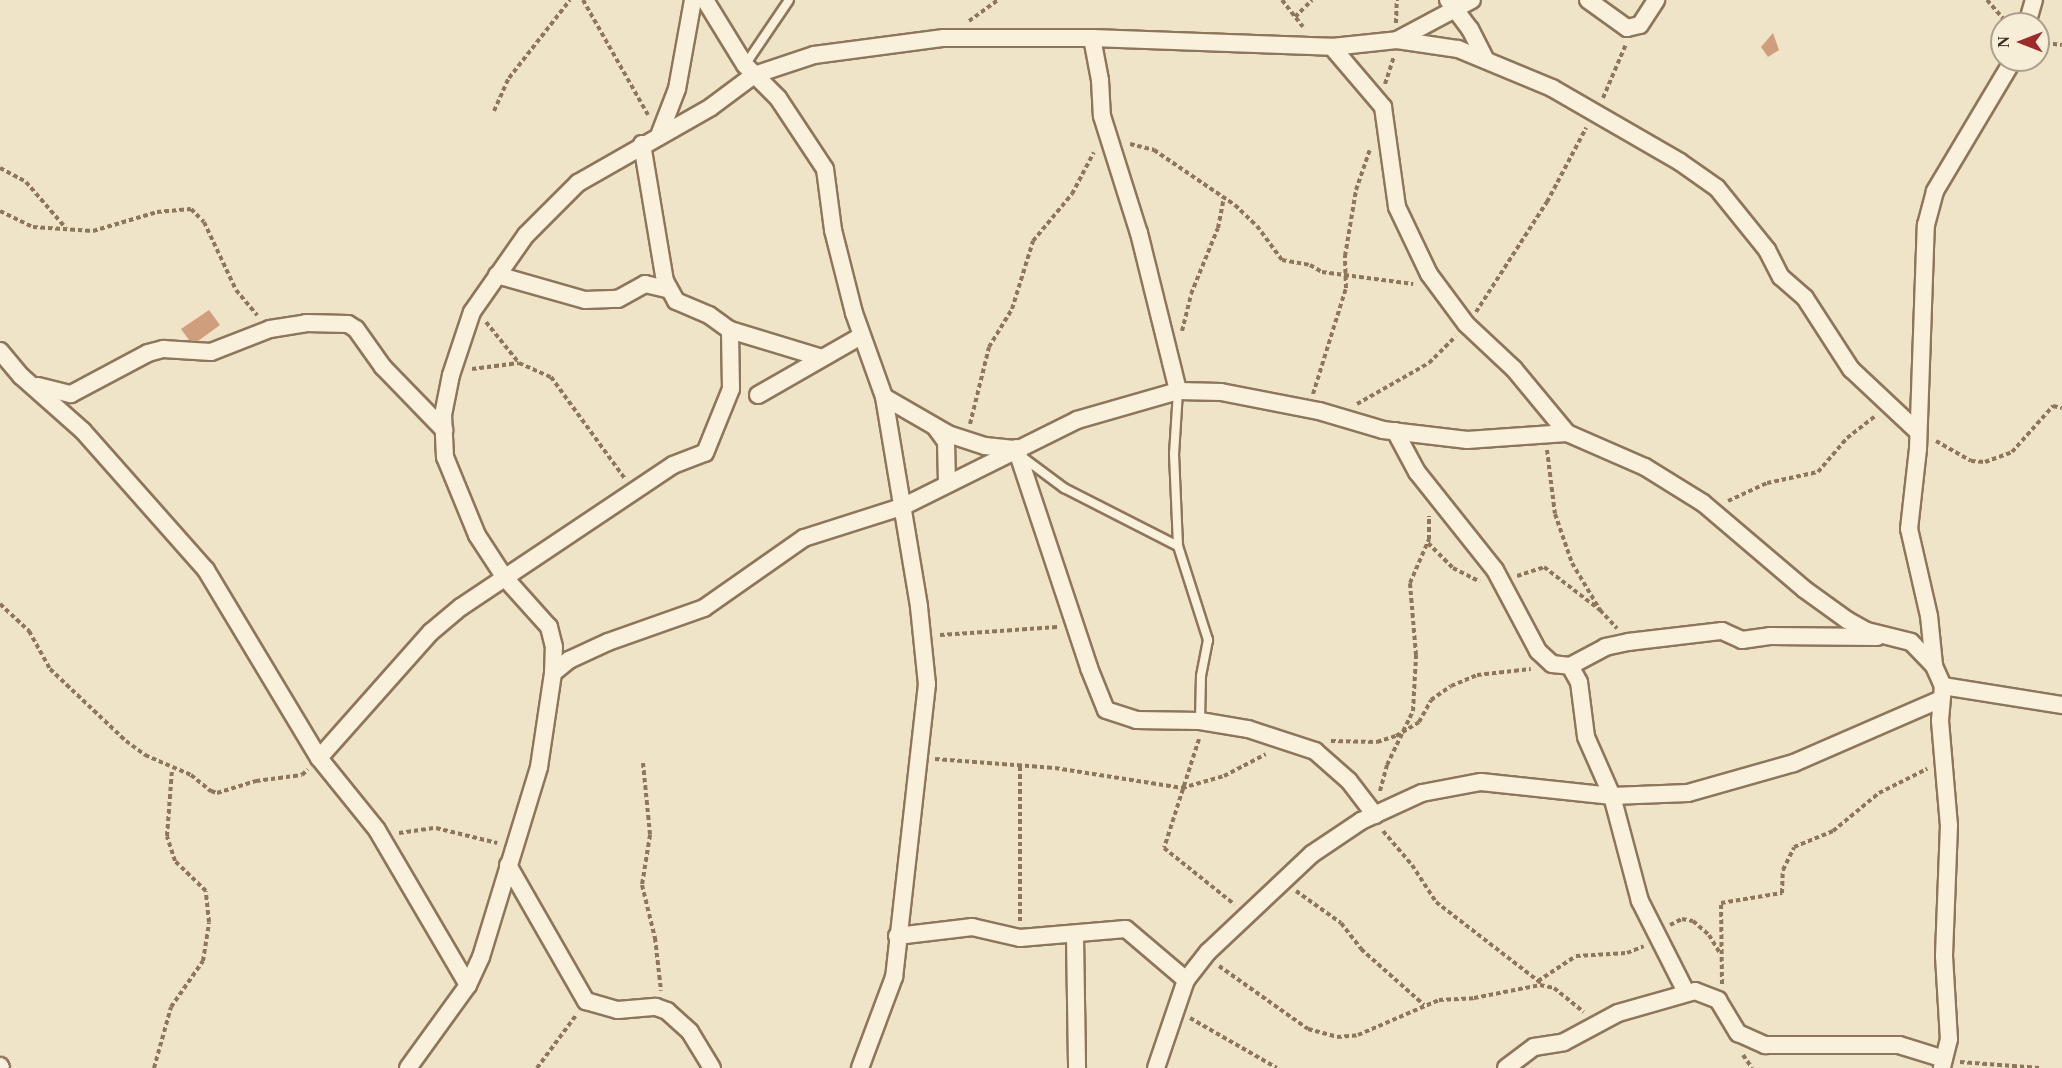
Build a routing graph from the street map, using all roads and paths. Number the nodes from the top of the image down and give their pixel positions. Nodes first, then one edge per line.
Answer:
1 (570, 0) edge
2 (583, 0) edge
3 (693, 0) edge
4 (705, 0) edge
5 (789, 0) edge
6 (1282, 0) edge
7 (1312, 0) edge
8 (1472, 0) edge
9 (1588, 0) edge
10 (1656, 0) edge
11 (1987, 0) edge
12 (1451, 4) edge
13 (1998, 12) edge
14 (1295, 17) junction
15 (1640, 24) junction
16 (1092, 38) junction
17 (1396, 40) junction
18 (1325, 47) junction
19 (1486, 60) junction
20 (749, 70) junction
21 (2006, 72) edge
22 (1379, 101) junction
23 (494, 111) dead end
24 (1593, 113) junction
25 (1106, 129) junction
26 (659, 134) junction
27 (642, 144) junction
28 (1371, 146) dead end
29 (0, 168) edge
30 (1224, 198) junction
31 (0, 211) edge
32 (65, 228) junction
33 (1345, 274) junction
34 (497, 275) junction
35 (1438, 288) junction
36 (667, 289) junction
37 (476, 307) junction
38 (1466, 324) junction
39 (270, 329) junction
40 (730, 330) junction
41 (861, 336) junction
42 (1181, 336) dead end
43 (0, 351) edge
44 (822, 358) junction
45 (519, 363) junction
46 (451, 375) junction
47 (32, 384) junction
48 (1178, 391) junction
49 (758, 395) dead end
50 (884, 397) junction
51 (1888, 405) junction
52 (2062, 408) edge
53 (1311, 410) junction
54 (1336, 416) junction
55 (935, 427) junction
56 (1918, 428) junction
57 (444, 430) junction
58 (1395, 431) junction
59 (1567, 433) junction
60 (1545, 435) junction
61 (962, 439) junction
62 (1016, 451) junction
63 (947, 483) junction
64 (636, 493) junction
65 (904, 506) junction
66 (1706, 506) junction
67 (1428, 512) dead end
68 (1428, 543) junction
69 (1178, 546) junction
70 (505, 578) junction
71 (1500, 581) junction
72 (0, 604) edge
73 (1600, 610) junction
74 (1076, 626) junction
75 (922, 630) junction
76 (1883, 636) junction
77 (1629, 642) junction
78 (1564, 666) junction
79 (1934, 666) junction
80 (553, 673) junction
81 (1942, 693) junction
82 (2062, 705) edge
83 (1204, 721) junction
84 (1406, 732) junction
85 (1289, 741) junction
86 (1320, 741) dead end
87 (917, 757) junction
88 (319, 758) junction
89 (1944, 762) junction
90 (643, 763) dead end
91 (1020, 767) junction
92 (172, 769) junction
93 (1182, 788) junction
94 (1612, 796) junction
95 (1373, 815) junction
96 (381, 837) junction
97 (514, 846) junction
98 (508, 865) junction
99 (1282, 882) junction
100 (1246, 913) junction
101 (1657, 934) junction
102 (897, 936) junction
103 (1075, 936) junction
104 (1020, 938) junction
105 (1208, 952) junction
106 (1722, 955) junction
107 (1186, 980) junction
108 (1538, 981) junction
109 (468, 985) junction
110 (1544, 985) junction
111 (1533, 986) junction
112 (1686, 992) junction
113 (586, 1001) junction
114 (1176, 1005) junction
115 (1424, 1006) junction
116 (1722, 1007) junction
117 (664, 1011) junction
118 (1601, 1021) junction
119 (1943, 1064) edge
120 (154, 1066) edge
121 (149, 1068) edge
122 (408, 1068) edge
123 (537, 1068) edge
124 (712, 1068) edge
125 (860, 1068) edge
126 (1077, 1068) edge
127 (1156, 1068) edge
128 (1277, 1068) edge
129 (1506, 1068) edge
130 (2040, 1068) edge

1 - 23 path
2 - 26 path
3 - 26 street
4 - 20 street
5 - 20 lane
6 - 14 path
7 - 14 path
8 - 12 street
9 - 15 street
10 - 15 street
11 - 13 path
12 - 17 street
12 - 19 street
14 - 18 path
15 - 24 path
16 - 18 street
16 - 20 street
16 - 25 street
17 - 18 street
17 - 19 street
17 - 22 path
18 - 22 street
19 - 24 street
20 - 26 street
20 - 41 street
21 - 56 street
22 - 35 street
24 - 38 path
24 - 51 street
25 - 30 path
25 - 48 street
25 - 61 path
26 - 27 street
27 - 34 street
27 - 36 street
28 - 33 path
29 - 32 path
30 - 33 path
30 - 42 path
31 - 32 path
32 - 39 path
33 - 35 path
33 - 53 path
34 - 36 street
34 - 37 street
35 - 38 street
36 - 40 street
37 - 45 path
37 - 46 street
38 - 54 path
38 - 59 street
39 - 47 street
39 - 57 street
40 - 44 street
40 - 64 street
41 - 44 street
41 - 50 street
43 - 47 street
44 - 49 street
45 - 46 path
45 - 64 path
46 - 57 street
47 - 88 street
48 - 53 street
48 - 62 street
48 - 69 lane
50 - 55 street
50 - 65 street
51 - 56 street
51 - 66 path
52 - 56 path
53 - 54 street
54 - 58 street
55 - 61 street
55 - 63 street
56 - 79 street
57 - 70 street
58 - 60 street
58 - 71 street
59 - 60 street
59 - 66 street
60 - 73 path
61 - 62 street
62 - 63 street
62 - 69 lane
62 - 74 street
63 - 65 street
64 - 70 street
65 - 75 street
65 - 80 street
66 - 76 street
67 - 68 path
68 - 71 path
68 - 84 path
69 - 83 lane
70 - 80 street
70 - 88 street
71 - 73 path
71 - 78 street
72 - 92 path
73 - 77 path
74 - 75 path
74 - 83 street
75 - 87 street
76 - 77 street
76 - 79 street
77 - 78 street
78 - 84 path
78 - 94 street
79 - 81 street
80 - 97 street
81 - 82 street
81 - 89 street
81 - 94 street
83 - 85 street
83 - 93 path
84 - 86 path
84 - 95 path
85 - 93 path
85 - 95 street
87 - 91 path
87 - 102 street
88 - 92 path
88 - 96 street
89 - 106 path
89 - 119 street
90 - 117 path
91 - 93 path
91 - 104 path
92 - 120 path
93 - 100 path
94 - 95 street
94 - 101 street
95 - 99 street
95 - 108 path
96 - 97 path
96 - 109 street
97 - 98 street
98 - 109 street
98 - 113 street
99 - 100 street
99 - 115 path
100 - 105 street
101 - 106 path
101 - 108 path
101 - 112 street
102 - 104 street
102 - 125 street
103 - 104 street
103 - 107 street
103 - 126 street
105 - 107 street
105 - 115 path
106 - 116 path
107 - 114 street
108 - 110 path
108 - 111 path
109 - 122 street
110 - 111 path
110 - 118 path
111 - 115 path
112 - 116 street
112 - 118 street
113 - 117 street
113 - 123 path
114 - 127 street
114 - 128 path
116 - 119 street
117 - 124 street
118 - 129 street
119 - 130 path
120 - 121 path

